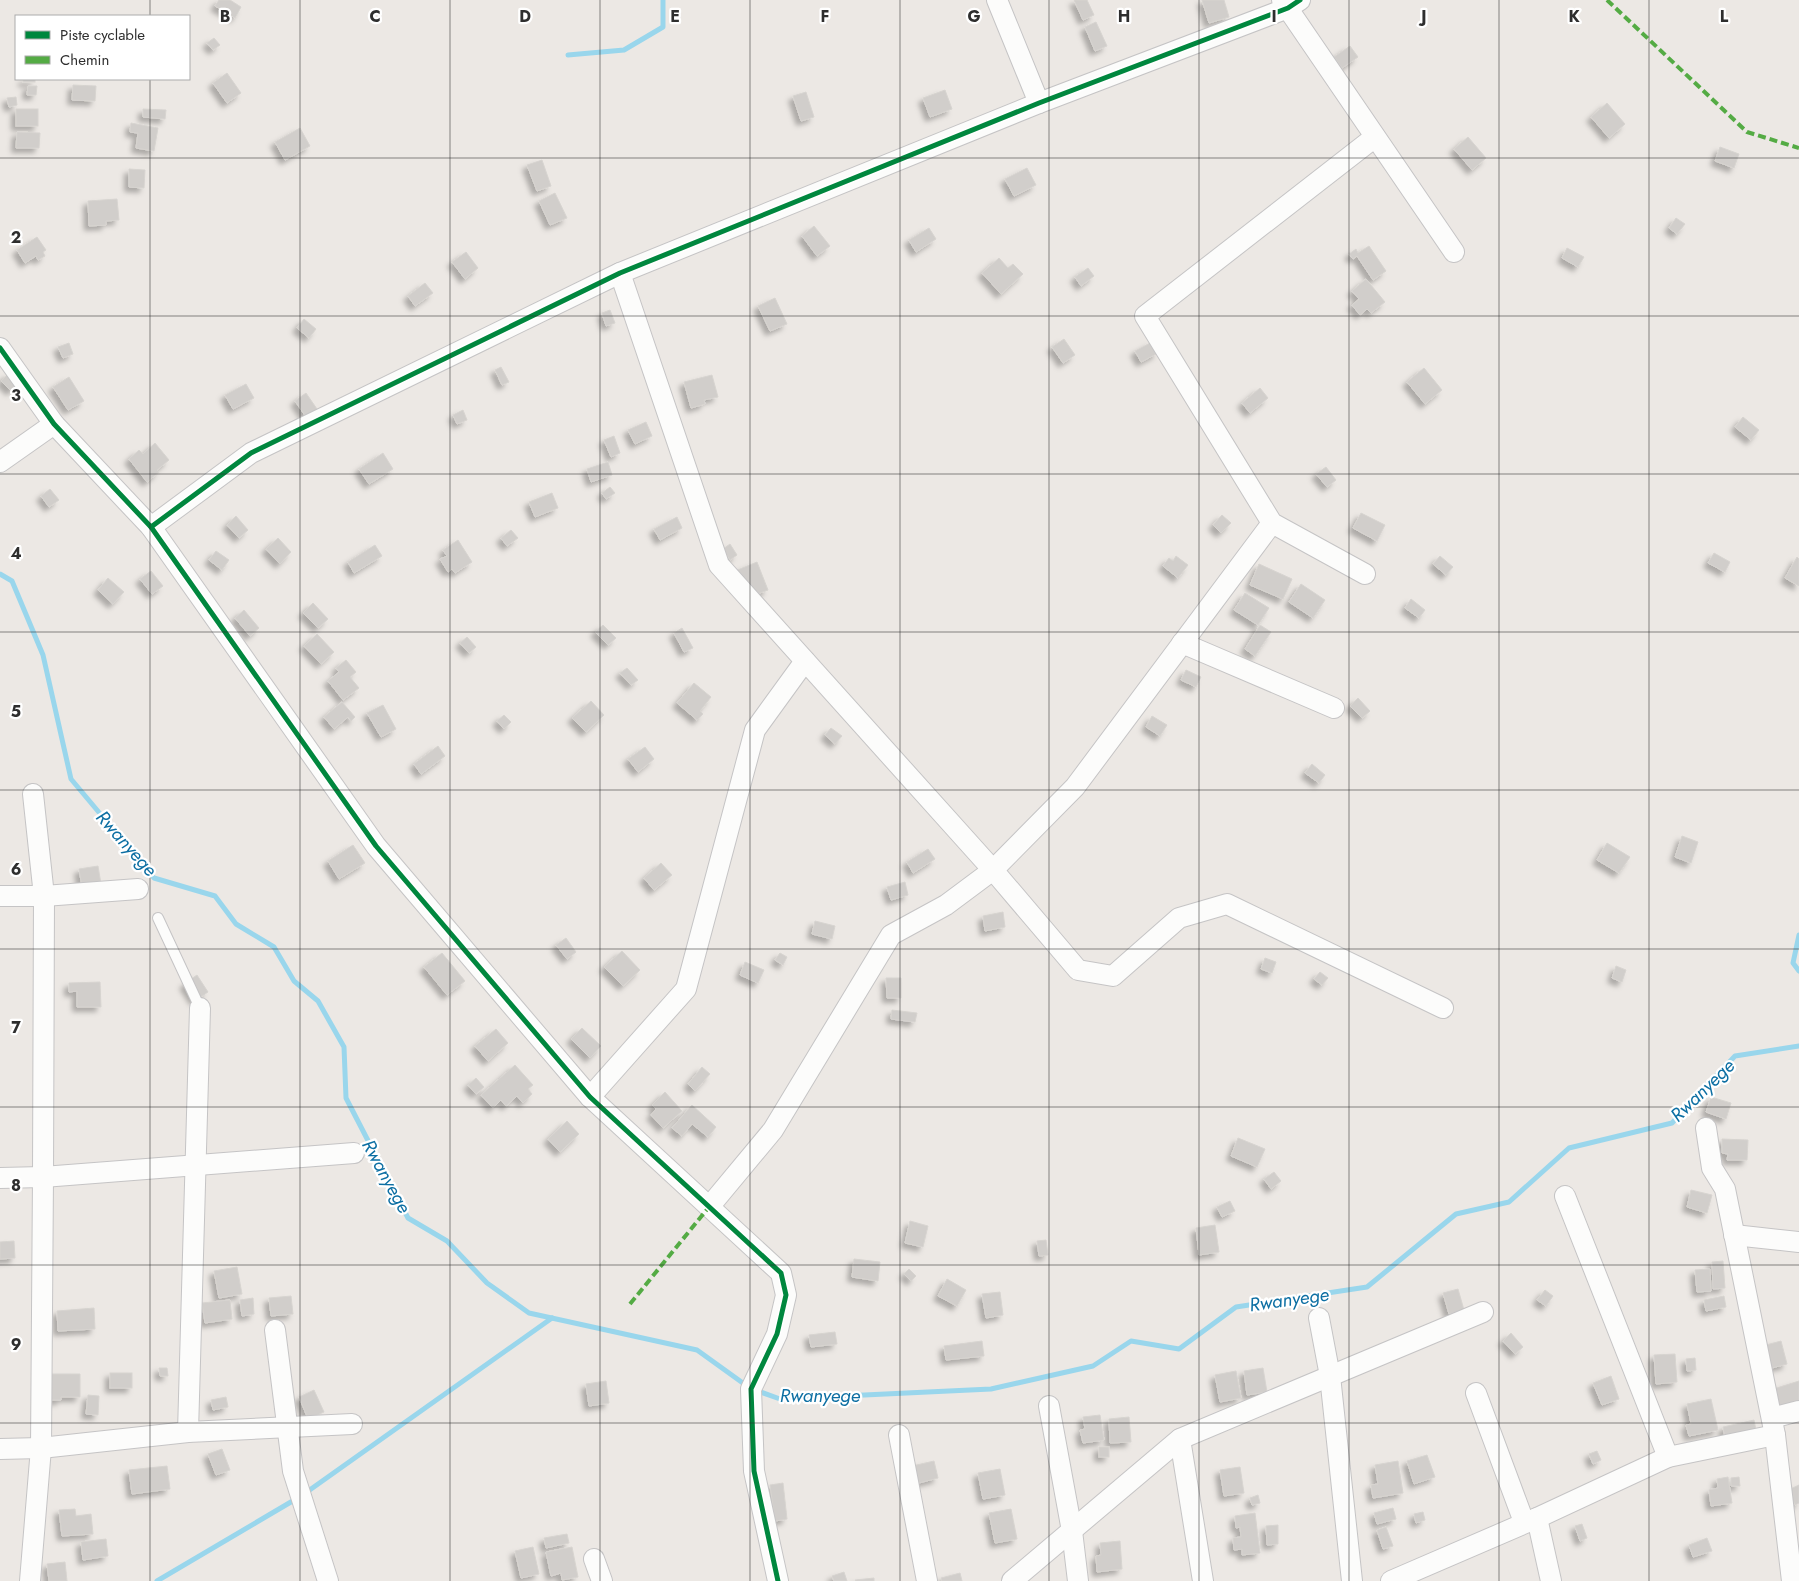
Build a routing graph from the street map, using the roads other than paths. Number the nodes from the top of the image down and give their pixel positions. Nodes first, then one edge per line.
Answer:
1 (997, 0) edge
2 (1290, 3) edge
3 (1039, 103) junction
4 (1375, 137) junction
5 (1454, 252) dead end
6 (620, 273) junction
7 (0, 348) edge
8 (54, 424) junction
9 (0, 462) edge
10 (1272, 523) junction
11 (151, 527) junction
12 (1365, 574) dead end
13 (1182, 643) junction
14 (805, 661) junction
15 (1334, 708) dead end
16 (33, 794) dead end
17 (993, 870) junction
18 (138, 889) dead end
19 (0, 896) edge
20 (44, 896) junction
21 (158, 918) dead end
22 (200, 1008) joint
23 (1443, 1008) dead end
24 (590, 1097) junction
25 (1706, 1128) dead end
26 (354, 1153) dead end
27 (195, 1164) junction
28 (43, 1177) junction
29 (0, 1178) edge
30 (1565, 1196) dead end
31 (709, 1207) junction
32 (1734, 1234) junction
33 (1799, 1242) edge
34 (1482, 1312) dead end
35 (1319, 1318) dead end
36 (275, 1330) dead end
37 (1330, 1376) junction
38 (1476, 1393) dead end
39 (1050, 1406) dead end
40 (1799, 1411) edge
41 (352, 1424) dead end
42 (1773, 1427) junction
43 (287, 1428) junction
44 (188, 1432) junction
45 (899, 1435) dead end
46 (1180, 1439) junction
47 (41, 1448) junction
48 (0, 1449) edge
49 (1668, 1457) junction
50 (1531, 1520) junction
51 (1072, 1531) junction
52 (594, 1559) dead end
53 (30, 1581) edge
54 (328, 1581) edge
55 (602, 1581) edge
56 (778, 1581) edge
57 (927, 1581) edge
58 (1012, 1581) edge
59 (1078, 1581) edge
60 (1203, 1581) edge
61 (1352, 1581) edge
62 (1390, 1581) edge
63 (1551, 1581) edge
64 (1792, 1581) edge

1 - 3 street
2 - 3 street
2 - 4 street
3 - 6 street
4 - 5 street
4 - 10 street
6 - 11 street
6 - 14 street
7 - 8 street
8 - 9 street
8 - 11 street
10 - 12 street
10 - 13 street
11 - 24 street
13 - 15 street
13 - 17 street
14 - 17 street
14 - 24 street
16 - 20 street
17 - 23 street
17 - 31 street
18 - 20 street
19 - 20 street
20 - 28 street
21 - 22 lane
22 - 27 street
24 - 31 street
25 - 32 street
26 - 27 street
27 - 28 street
27 - 44 street
28 - 29 street
28 - 47 street
30 - 49 street
31 - 56 street
32 - 33 street
32 - 42 street
34 - 37 street
35 - 37 street
36 - 43 street
37 - 46 street
37 - 61 street
38 - 50 street
39 - 51 street
40 - 42 street
41 - 43 street
42 - 49 street
42 - 64 street
43 - 44 street
43 - 54 street
44 - 47 street
45 - 57 street
46 - 51 street
46 - 60 street
47 - 48 street
47 - 53 street
49 - 50 street
50 - 62 street
50 - 63 street
51 - 58 street
51 - 59 street
52 - 55 street

